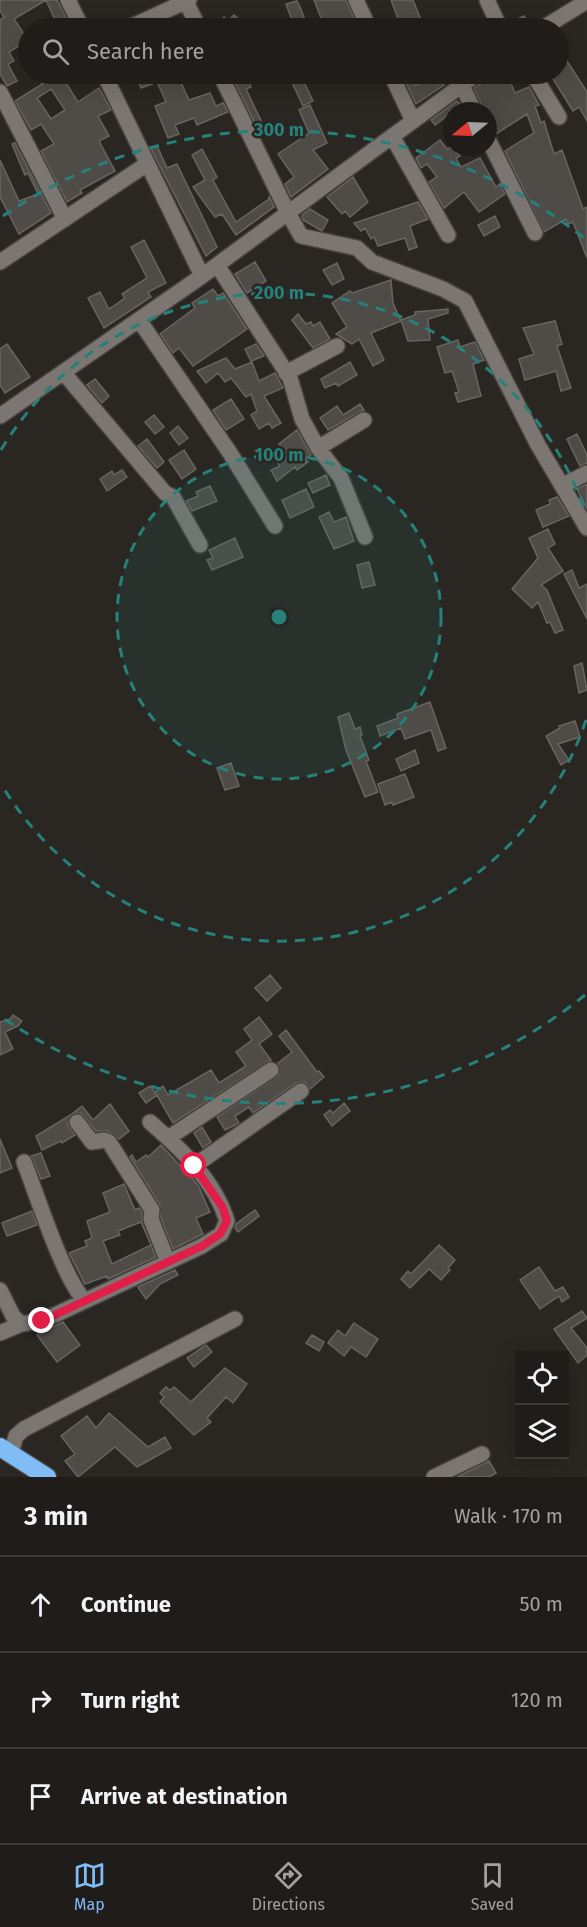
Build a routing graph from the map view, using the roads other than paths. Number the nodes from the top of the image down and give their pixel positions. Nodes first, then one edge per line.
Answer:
1 (68, 0) edge
2 (356, 0) edge
3 (487, 0) edge
4 (186, 1) edge
5 (587, 1) edge
6 (77, 18) edge
7 (149, 18) edge
8 (194, 18) edge
9 (364, 18) edge
10 (495, 18) edge
11 (559, 18) edge
12 (109, 84) edge
13 (225, 84) edge
14 (396, 84) edge
15 (539, 84) edge
16 (462, 85) joint
17 (0, 92) edge
18 (470, 102) edge
19 (559, 117) dead end
20 (413, 121) junction
21 (392, 136) junction
22 (496, 156) edge
23 (147, 164) junction
24 (288, 213) junction
25 (65, 219) junction
26 (535, 233) dead end
27 (448, 235) dead end
28 (0, 262) edge
29 (217, 265) junction
30 (202, 276) junction
31 (139, 320) junction
32 (337, 346) dead end
33 (63, 372) junction
34 (286, 373) junction
35 (0, 416) edge
36 (364, 420) dead end
37 (318, 448) junction
38 (587, 473) edge
39 (562, 486) junction
40 (275, 526) dead end
41 (587, 528) edge
42 (365, 537) dead end
43 (200, 545) dead end
44 (271, 1070) dead end
45 (301, 1091) dead end
46 (77, 1122) dead end
47 (150, 1122) dead end
48 (168, 1138) junction
49 (24, 1162) dead end
50 (194, 1166) junction
51 (168, 1262) junction
52 (0, 1290) edge
53 (85, 1301) junction
54 (235, 1319) dead end
55 (21, 1324) junction
56 (0, 1333) edge
57 (5, 1450) edge
58 (482, 1454) dead end
59 (47, 1477) edge
60 (434, 1477) edge

1 - 6 street
2 - 9 street
3 - 10 street
4 - 7 street
4 - 8 street
5 - 11 street
12 - 23 street
13 - 24 street
14 - 20 street
15 - 19 street
16 - 18 street
16 - 20 street
17 - 25 street
20 - 21 street
21 - 24 street
21 - 27 street
22 - 26 street
23 - 25 street
23 - 30 street
24 - 29 street
24 - 39 street
25 - 28 street
29 - 30 street
29 - 34 street
30 - 31 street
31 - 33 street
31 - 40 street
32 - 34 street
33 - 35 street
33 - 43 street
34 - 37 street
36 - 37 street
37 - 42 street
38 - 39 street
39 - 41 street
44 - 48 street
45 - 50 street
46 - 51 street
47 - 48 street
48 - 50 street
49 - 53 street
50 - 51 street
51 - 53 street
52 - 55 street
53 - 55 street
54 - 57 street
55 - 56 street
57 - 59 highway
58 - 60 street

